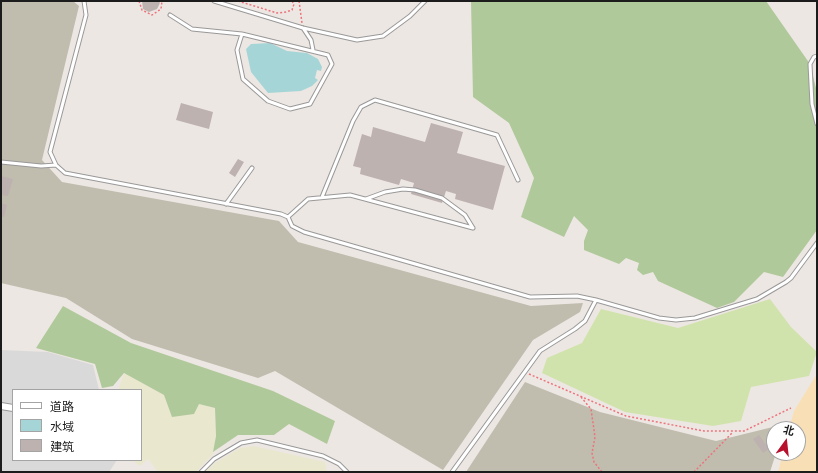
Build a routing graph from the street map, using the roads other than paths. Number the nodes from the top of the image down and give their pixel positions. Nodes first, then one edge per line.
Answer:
1 (84, 1) edge
2 (214, 1) edge
3 (425, 1) edge
4 (170, 15) dead end
5 (303, 28) junction
6 (242, 34) junction
7 (313, 50) junction
8 (817, 56) edge
9 (817, 124) edge
10 (1, 162) edge
11 (56, 165) junction
12 (252, 168) dead end
13 (518, 180) dead end
14 (322, 197) junction
15 (366, 199) junction
16 (226, 204) junction
17 (288, 217) junction
18 (817, 243) edge
19 (596, 300) junction
20 (1, 406) edge
21 (12, 408) edge
22 (201, 472) edge
23 (347, 472) edge
24 (452, 472) edge

1 - 11 lane
2 - 5 lane
3 - 5 lane
4 - 6 lane
5 - 7 lane
6 - 7 lane
6 - 7 lane
8 - 9 lane
10 - 11 lane
11 - 16 lane
12 - 16 lane
13 - 14 lane
14 - 15 lane
14 - 17 lane
15 - 15 lane
16 - 17 lane
17 - 19 lane
18 - 19 lane
19 - 24 lane
20 - 21 street
22 - 23 lane

